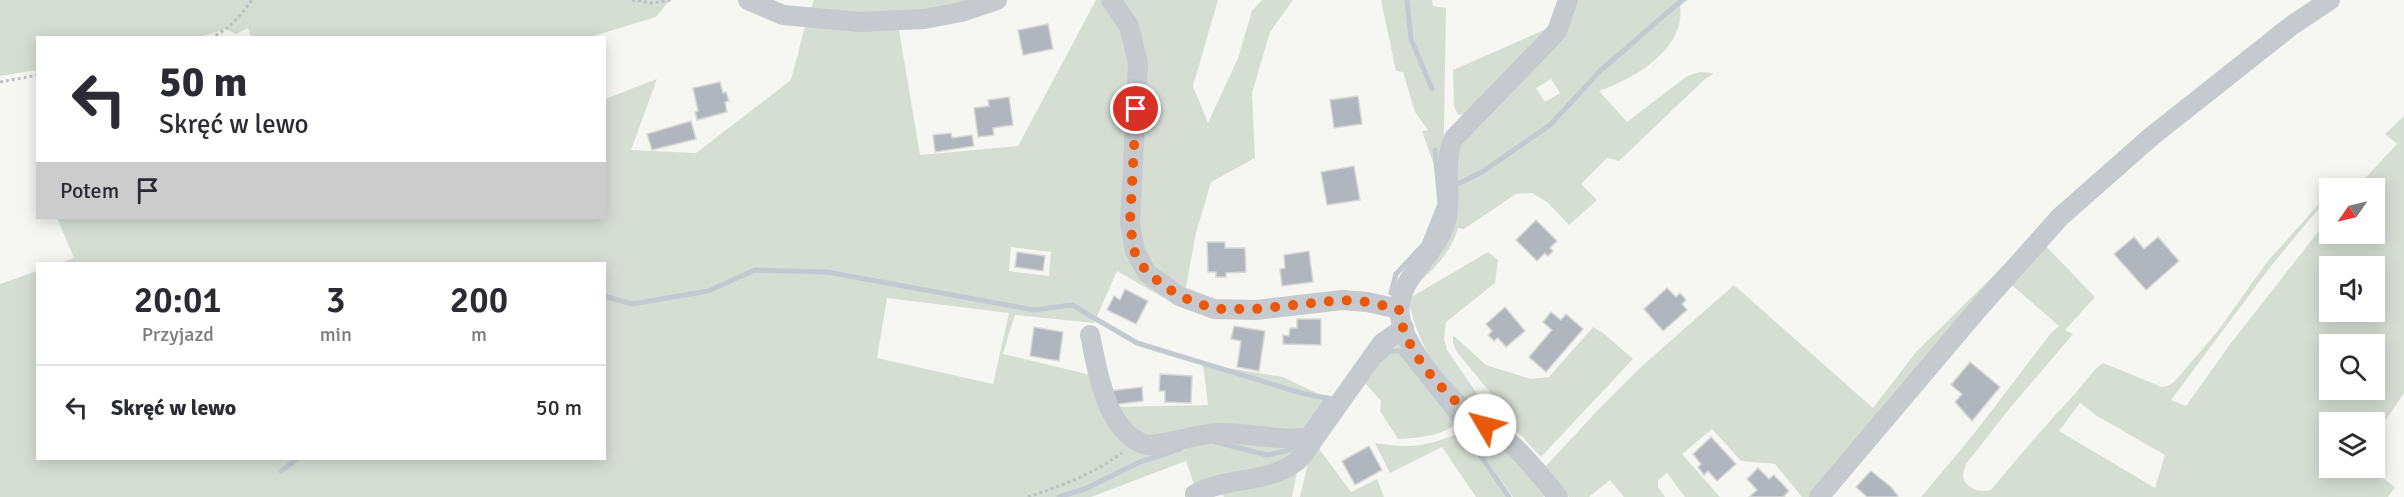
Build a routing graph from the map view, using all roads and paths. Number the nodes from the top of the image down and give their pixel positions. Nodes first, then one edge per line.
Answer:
1 (252, 0) edge
2 (632, 0) edge
3 (671, 0) edge
4 (748, 0) edge
5 (997, 0) edge
6 (1111, 0) edge
7 (1568, 0) edge
8 (2330, 0) edge
9 (214, 36) edge
10 (36, 75) edge
11 (0, 82) edge
12 (1401, 312) junction
13 (1090, 335) dead end
14 (1316, 436) junction
15 (1136, 440) junction
16 (1195, 494) dead end
17 (1028, 497) edge
18 (1558, 497) edge
19 (1819, 497) edge

1 - 9 path
2 - 3 path
4 - 5 street
6 - 12 street
7 - 12 street
8 - 19 street
10 - 11 path
12 - 14 street
12 - 18 street
13 - 15 street
14 - 15 street
14 - 16 street
15 - 17 path

